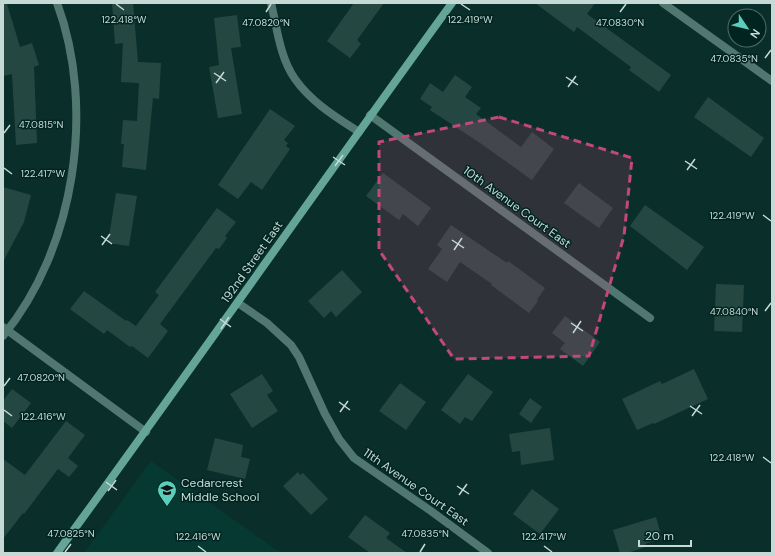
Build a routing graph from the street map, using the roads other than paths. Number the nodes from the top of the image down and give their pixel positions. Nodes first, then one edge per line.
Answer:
1 (57, 3) edge
2 (271, 3) edge
3 (452, 3) edge
4 (663, 3) edge
5 (772, 80) edge
6 (370, 115) junction
7 (359, 132) junction
8 (238, 302) junction
9 (650, 318) dead end
10 (5, 331) edge
11 (146, 432) junction
12 (57, 553) edge
13 (488, 553) edge

1 - 10 street
2 - 7 street
3 - 6 street, 192nd Street East
4 - 5 street
6 - 7 street, 192nd Street East
6 - 9 street, 10th Avenue Court East
7 - 8 street, 192nd Street East
8 - 11 street, 192nd Street East
8 - 13 street, 11th Avenue Court East
10 - 11 street
11 - 12 street, 192nd Street East

